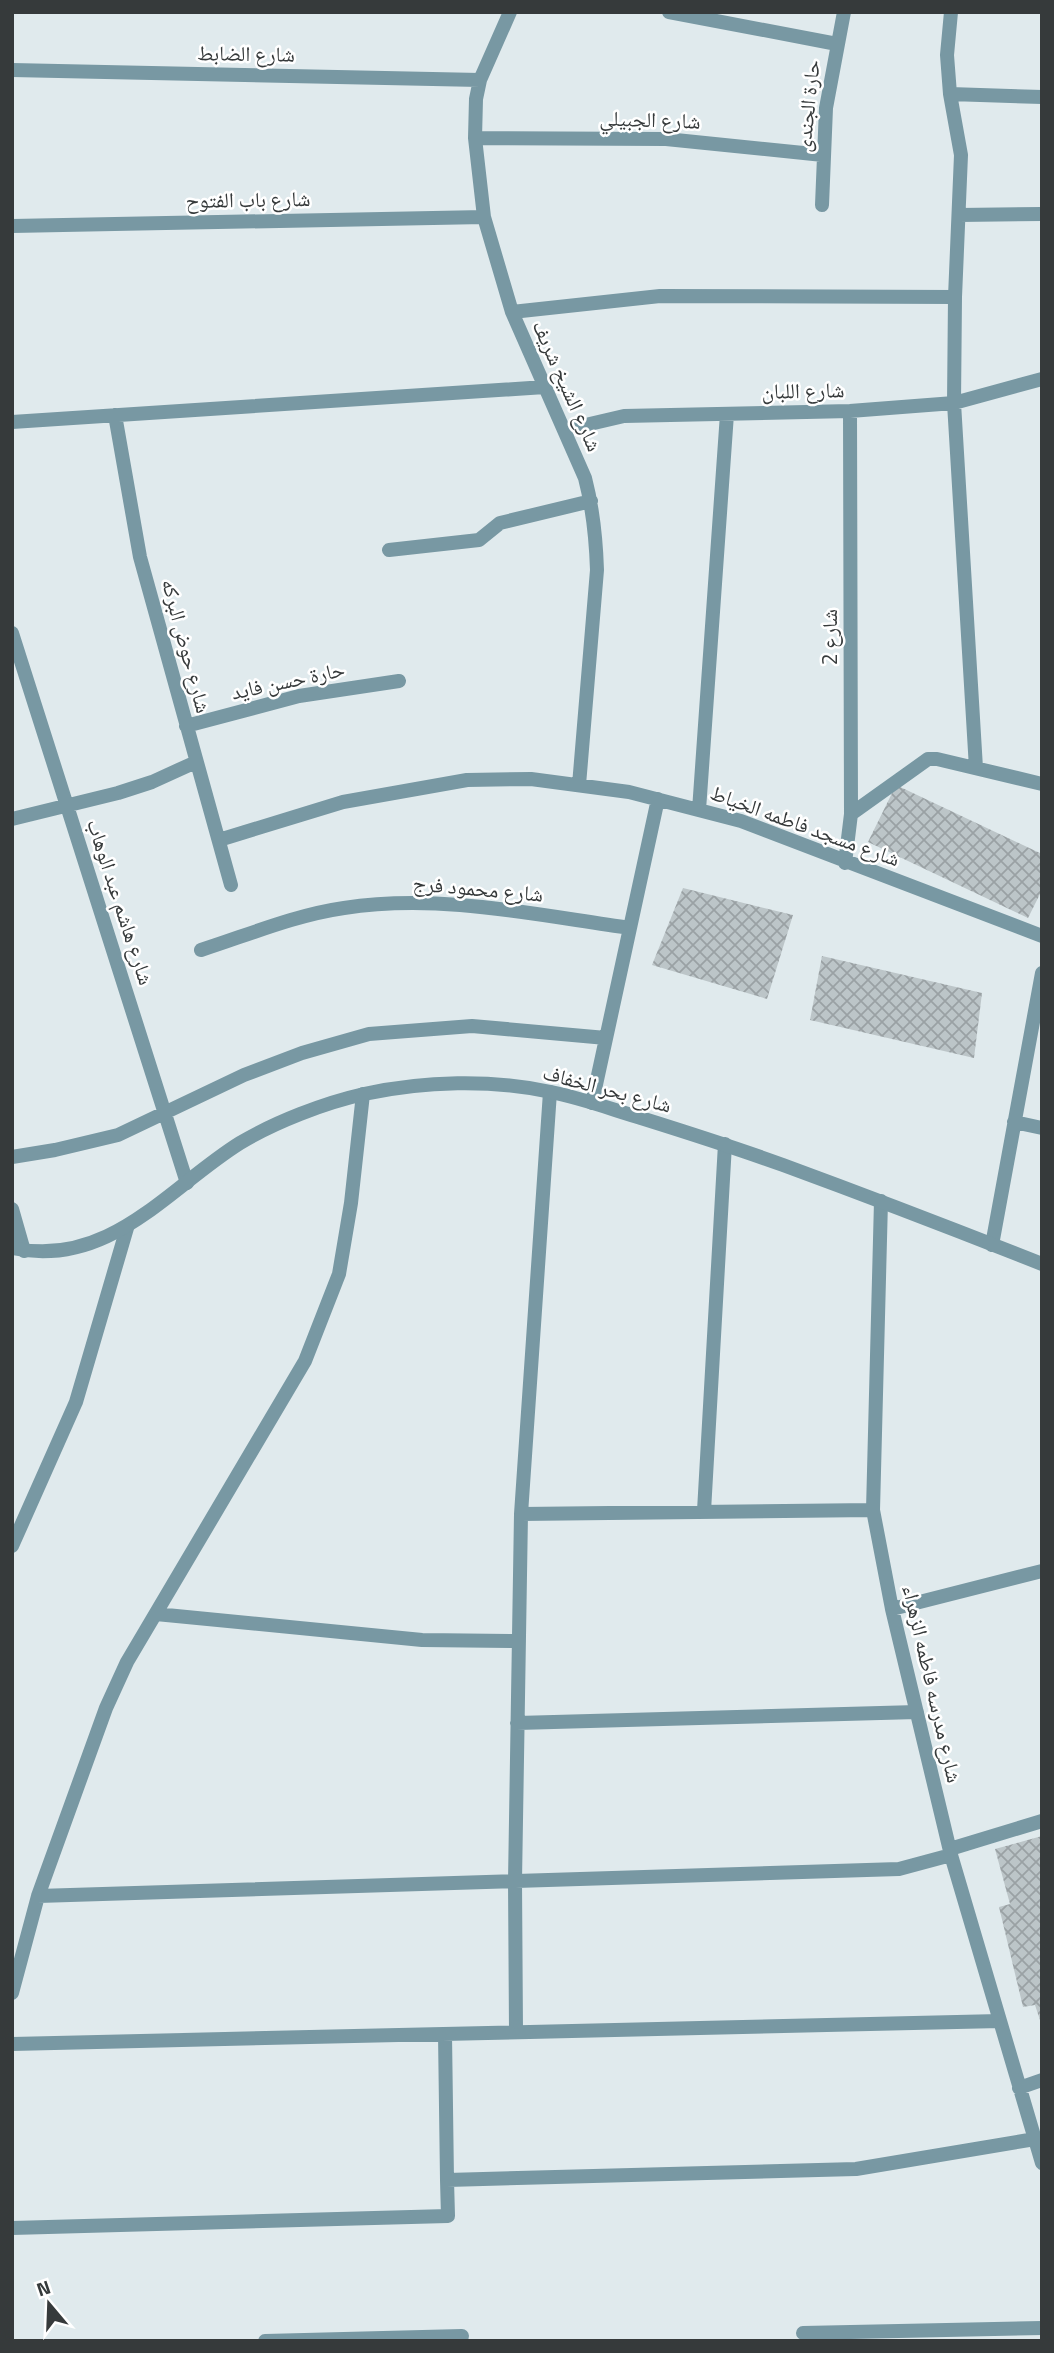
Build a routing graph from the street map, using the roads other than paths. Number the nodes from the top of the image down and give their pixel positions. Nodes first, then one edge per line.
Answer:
1 (510, 12) edge
2 (669, 12) edge
3 (844, 12) edge
4 (951, 12) edge
5 (837, 44) junction
6 (12, 70) edge
7 (480, 80) junction
8 (950, 94) junction
9 (1042, 97) edge
10 (475, 138) junction
11 (823, 155) junction
12 (822, 205) dead end
13 (1042, 214) edge
14 (958, 215) junction
15 (484, 217) junction
16 (12, 226) edge
17 (955, 297) junction
18 (512, 312) junction
19 (1042, 379) edge
20 (545, 387) junction
21 (954, 402) junction
22 (850, 411) junction
23 (727, 414) junction
24 (115, 415) junction
25 (12, 422) edge
26 (564, 430) junction
27 (591, 501) junction
28 (389, 550) dead end
29 (12, 633) edge
30 (399, 681) dead end
31 (186, 726) junction
32 (196, 762) junction
33 (976, 768) junction
34 (1042, 784) edge
35 (579, 785) junction
36 (658, 799) junction
37 (67, 806) junction
38 (699, 810) junction
39 (851, 814) junction
40 (12, 819) edge
41 (219, 840) junction
42 (845, 863) junction
43 (231, 885) dead end
44 (630, 928) junction
45 (1042, 936) edge
46 (201, 950) dead end
47 (1042, 973) edge
48 (606, 1038) junction
49 (550, 1092) junction
50 (363, 1094) junction
51 (592, 1103) junction
52 (165, 1112) junction
53 (1014, 1122) junction
54 (1042, 1128) edge
55 (725, 1144) junction
56 (12, 1157) edge
57 (187, 1183) junction
58 (881, 1201) junction
59 (12, 1209) edge
60 (127, 1228) junction
61 (992, 1245) junction
62 (18, 1250) edge
63 (1042, 1264) edge
64 (873, 1510) junction
65 (704, 1511) junction
66 (521, 1514) junction
67 (12, 1546) edge
68 (1042, 1571) edge
69 (892, 1609) junction
70 (156, 1614) junction
71 (519, 1641) junction
72 (917, 1713) junction
73 (517, 1723) junction
74 (1042, 1821) edge
75 (950, 1852) junction
76 (515, 1881) junction
77 (37, 1896) junction
78 (12, 1993) edge
79 (1000, 2021) junction
80 (516, 2032) junction
81 (446, 2034) junction
82 (12, 2044) edge
83 (1042, 2080) edge
84 (1019, 2088) junction
85 (1035, 2139) junction
86 (1042, 2163) edge
87 (447, 2180) junction
88 (12, 2228) edge
89 (1042, 2328) edge
90 (803, 2333) dead end
91 (462, 2336) dead end
92 (265, 2341) edge

1 - 7 street, شارع الشيخ شريف
2 - 5 street
3 - 5 street, حارة الجندى
4 - 8 street
5 - 11 street, حارة الجندى
6 - 7 street, شارع الضابط
7 - 10 street, شارع الشيخ شريف
8 - 9 street
8 - 14 street
10 - 11 street, شارع الجبيلي
10 - 15 street, شارع الشيخ شريف
11 - 12 street, حارة الجندى
13 - 14 street
14 - 17 street
15 - 16 street, شارع باب الفتوح
15 - 18 street, شارع الشيخ شريف
17 - 18 street
17 - 21 street
18 - 20 street, شارع الشيخ شريف
19 - 21 street, شارع اللبان
20 - 24 street
20 - 26 street, شارع الشيخ شريف
21 - 22 street, شارع اللبان
21 - 33 street
22 - 23 street, شارع اللبان
22 - 39 street, شارع 2
23 - 26 street, شارع اللبان
23 - 38 street
24 - 25 street
24 - 31 street, شارع حوض البركه
26 - 27 street, شارع الشيخ شريف
27 - 28 street
27 - 35 street, شارع الشيخ شريف
29 - 37 street, شارع هاشم عبد الوهاب
30 - 31 street, حارة حسن فايد
31 - 32 street, شارع حوض البركه
32 - 37 street
32 - 41 street, شارع حوض البركه
33 - 34 street
33 - 39 street
35 - 36 street, شارع مسجد فاطمه الخياط
35 - 41 street, شارع مسجد فاطمه الخياط
36 - 38 street, شارع مسجد فاطمه الخياط
36 - 44 street
37 - 40 street
37 - 52 street, شارع هاشم عبد الوهاب
38 - 42 street, شارع مسجد فاطمه الخياط
39 - 42 street, شارع 2
41 - 43 street, شارع حوض البركه
42 - 45 street, شارع مسجد فاطمه الخياط
44 - 46 street, شارع محمود فرج
44 - 48 street
47 - 53 street
48 - 51 street
48 - 52 street
49 - 50 street, شارع بحر الخفاف
49 - 51 street, شارع بحر الخفاف
49 - 66 street
50 - 57 street, شارع بحر الخفاف
50 - 70 street
51 - 55 street, شارع بحر الخفاف
52 - 56 street
52 - 57 street, شارع هاشم عبد الوهاب
53 - 54 street
53 - 61 street
55 - 58 street, شارع بحر الخفاف
55 - 65 street
57 - 60 street, شارع بحر الخفاف
58 - 61 street, شارع بحر الخفاف
58 - 64 street, شارع مدرسه فاطمه الزهراء
59 - 62 street
60 - 62 street, شارع بحر الخفاف
60 - 67 street
61 - 63 street, شارع بحر الخفاف
64 - 65 street
64 - 69 street, شارع مدرسه فاطمه الزهراء
65 - 66 street
66 - 71 street
68 - 69 street
69 - 72 street, شارع مدرسه فاطمه الزهراء
70 - 71 street
70 - 77 street
71 - 73 street
72 - 73 street
72 - 75 street, شارع مدرسه فاطمه الزهراء
73 - 76 street
74 - 75 street
75 - 76 street
75 - 79 street, شارع مدرسه فاطمه الزهراء
76 - 77 street
76 - 80 street
77 - 78 street
79 - 80 street
79 - 84 street, شارع مدرسه فاطمه الزهراء
80 - 81 street
81 - 82 street
81 - 87 street
83 - 84 street
84 - 85 street, شارع مدرسه فاطمه الزهراء
85 - 86 street, شارع مدرسه فاطمه الزهراء
85 - 87 street
87 - 88 street
89 - 90 street
91 - 92 street

